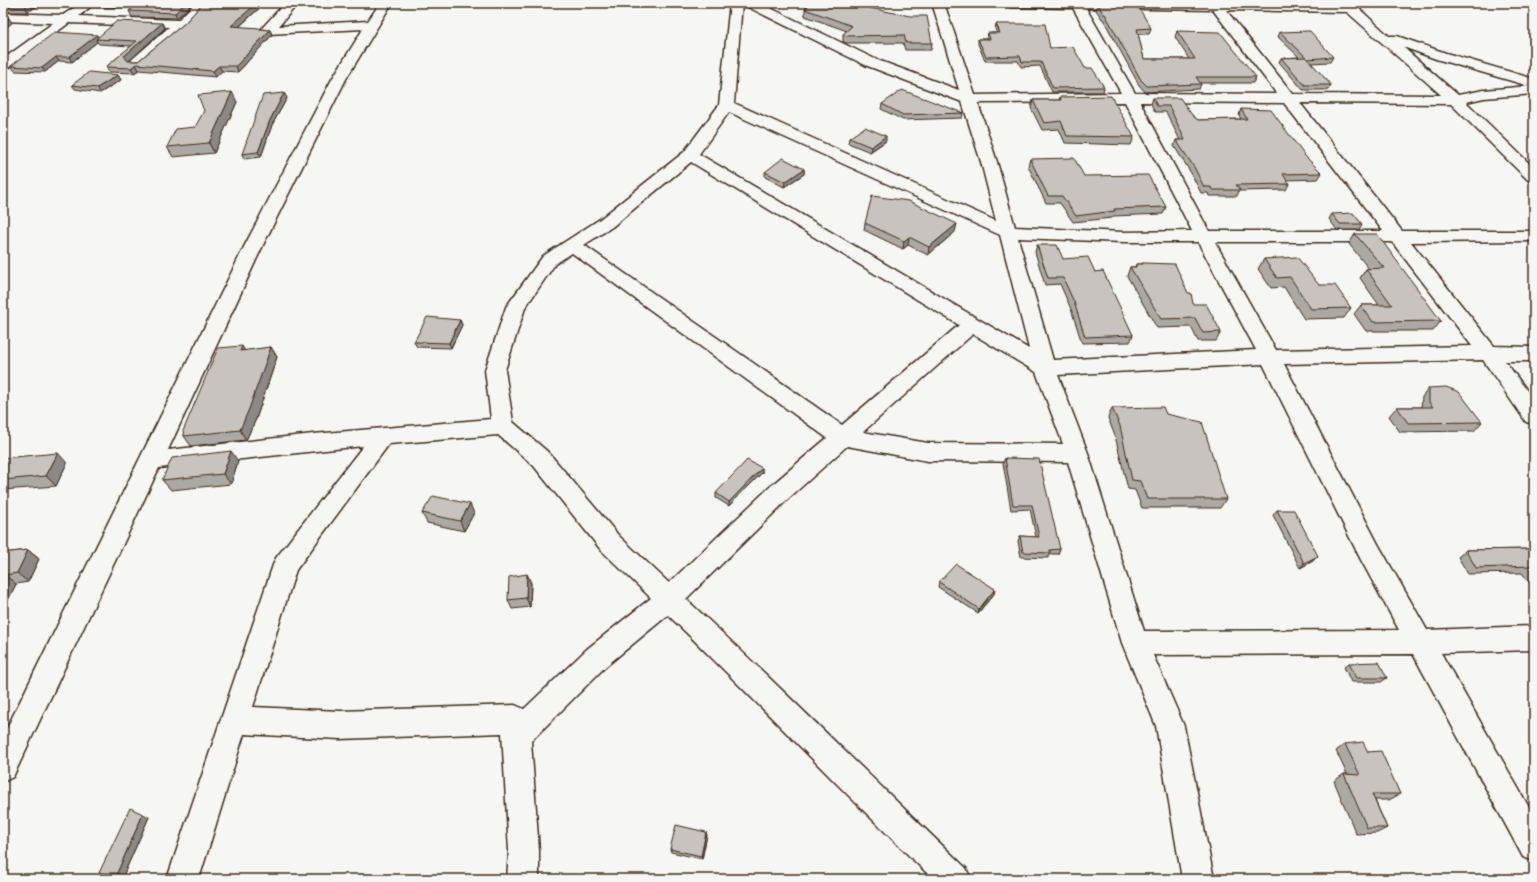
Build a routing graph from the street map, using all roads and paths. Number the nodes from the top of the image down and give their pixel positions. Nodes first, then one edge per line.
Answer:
1 (89, 3) edge
2 (202, 3) edge
3 (292, 3) edge
4 (386, 3) edge
5 (736, 3) edge
6 (750, 3) edge
7 (938, 3) edge
8 (1011, 3) edge
9 (1078, 4) edge
10 (1214, 4) edge
11 (1349, 5) edge
12 (3, 17) edge
13 (66, 20) junction
14 (182, 24) junction
15 (372, 25) junction
16 (1381, 35) junction
17 (136, 62) edge
18 (3, 65) edge
19 (1534, 83) edge
20 (1534, 90) edge
21 (1130, 97) junction
22 (1287, 97) junction
23 (969, 99) junction
24 (1455, 100) junction
25 (726, 105) junction
26 (690, 155) junction
27 (1534, 177) edge
28 (1007, 232) junction
29 (1203, 236) junction
30 (1395, 236) junction
31 (1534, 236) edge
32 (572, 245) junction
33 (972, 324) junction
34 (1489, 354) junction
35 (1534, 354) edge
36 (1270, 357) junction
37 (1045, 368) junction
38 (1534, 416) edge
39 (503, 426) junction
40 (382, 436) junction
41 (842, 437) junction
42 (1077, 453) junction
43 (152, 460) junction
44 (669, 599) junction
45 (1534, 638) edge
46 (1420, 642) junction
47 (1135, 643) junction
48 (236, 720) junction
49 (516, 736) junction
50 (3, 767) edge
51 (1534, 846) edge
52 (183, 879) edge
53 (523, 879) edge
54 (955, 879) edge
55 (1198, 879) edge

1 - 13 street
2 - 14 street
3 - 15 street
4 - 15 street
5 - 25 street
6 - 23 street
7 - 23 street
8 - 9 street
9 - 10 street
9 - 21 street
10 - 11 street
10 - 22 street
11 - 16 street
12 - 13 street
13 - 14 street
13 - 18 street
14 - 17 street
15 - 43 street
16 - 19 street
16 - 24 street
20 - 24 street
21 - 22 street
21 - 23 street
21 - 29 street
22 - 24 street
22 - 30 street
23 - 28 street
24 - 27 street
25 - 26 street
25 - 28 street
26 - 32 street
26 - 33 street
28 - 29 street
28 - 37 street
29 - 30 street
29 - 36 street
30 - 31 street
30 - 34 street
32 - 39 street
32 - 41 street
33 - 37 street
33 - 41 street
34 - 35 street
34 - 36 street
34 - 38 street
36 - 37 street
36 - 46 street
37 - 42 street
39 - 40 street
39 - 44 street
40 - 43 street
40 - 48 street
41 - 42 street
41 - 44 street
42 - 47 street
43 - 50 street
44 - 49 street
44 - 54 street
45 - 46 street
46 - 47 street
46 - 51 street
47 - 55 street
48 - 49 street
48 - 52 street
49 - 53 street

